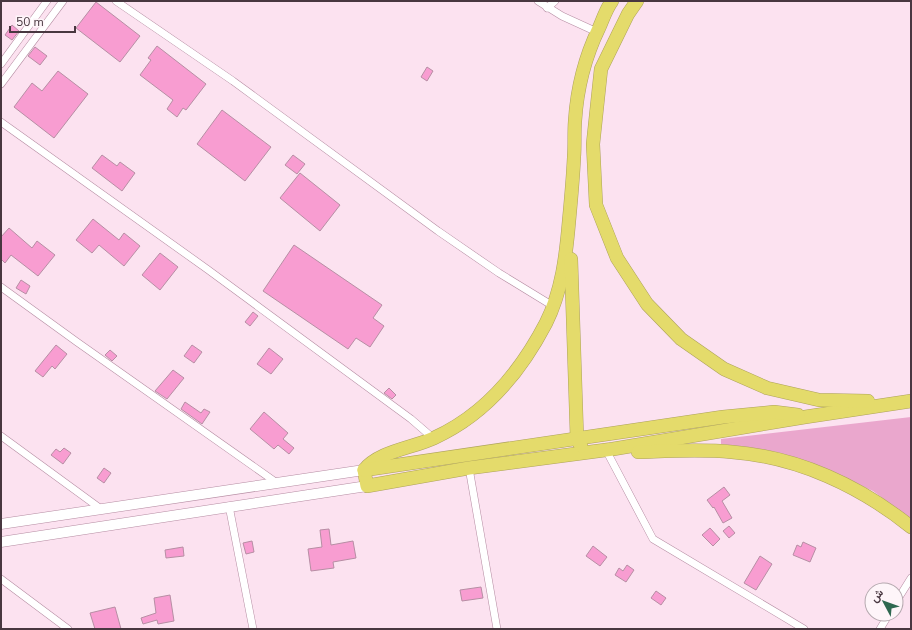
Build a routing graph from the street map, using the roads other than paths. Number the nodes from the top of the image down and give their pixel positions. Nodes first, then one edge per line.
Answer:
1 (47, 1) edge
2 (63, 1) edge
3 (116, 1) edge
4 (538, 1) edge
5 (555, 1) edge
6 (612, 1) edge
7 (637, 1) edge
8 (547, 8) junction
9 (597, 32) junction
10 (1, 64) edge
11 (1, 84) edge
12 (1, 122) edge
13 (569, 219) junction
14 (1, 287) edge
15 (553, 306) junction
16 (907, 402) edge
17 (805, 417) junction
18 (1, 436) edge
19 (433, 438) junction
20 (577, 439) junction
21 (609, 450) junction
22 (591, 453) junction
23 (469, 468) junction
24 (364, 470) junction
25 (277, 483) junction
26 (367, 486) junction
27 (229, 506) junction
28 (101, 509) junction
29 (1, 524) edge
30 (911, 527) edge
31 (1, 542) edge
32 (911, 578) edge
33 (1, 579) edge
34 (904, 589) edge
35 (68, 629) edge
36 (253, 629) edge
37 (497, 629) edge
38 (804, 629) edge

1 - 10 street
2 - 11 street
3 - 15 street
4 - 8 street
5 - 8 street
6 - 9 highway
7 - 16 highway
8 - 9 street
9 - 13 highway
12 - 19 street
13 - 15 highway
13 - 20 highway
14 - 25 street
15 - 19 highway
16 - 17 highway
17 - 20 highway
17 - 21 highway
18 - 28 street
19 - 24 highway
20 - 22 highway
20 - 24 highway
21 - 22 highway
21 - 30 highway
21 - 38 street
22 - 23 highway
23 - 26 highway
23 - 37 street
24 - 25 main road
24 - 26 highway
25 - 28 main road
26 - 27 main road
27 - 31 main road
27 - 36 street
28 - 29 main road
32 - 34 street
33 - 35 street

